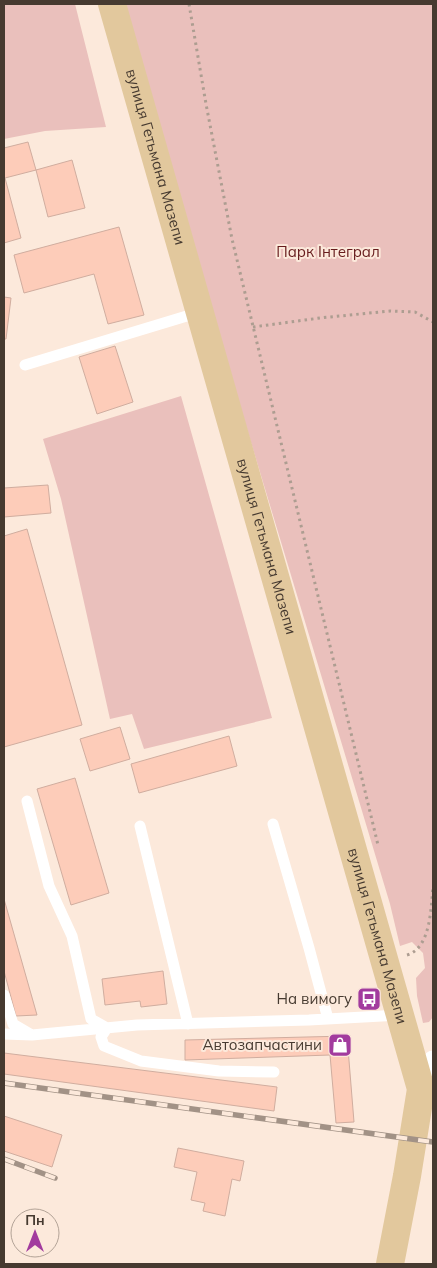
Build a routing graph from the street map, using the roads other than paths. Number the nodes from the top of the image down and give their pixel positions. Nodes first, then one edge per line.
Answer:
1 (112, 4) edge
2 (200, 312) junction
3 (25, 365) dead end
4 (27, 801) dead end
5 (273, 824) dead end
6 (140, 826) dead end
7 (4, 995) edge
8 (400, 1015) junction
9 (328, 1019) junction
10 (188, 1024) junction
11 (108, 1028) junction
12 (4, 1034) edge
13 (32, 1035) junction
14 (433, 1061) edge
15 (274, 1072) dead end
16 (421, 1089) junction
17 (390, 1264) edge

1 - 2 main road, вулиця Гетьмана Мазепи
2 - 3 lane
2 - 8 main road, вулиця Гетьмана Мазепи
4 - 11 lane
5 - 9 lane
6 - 10 lane
7 - 13 lane
8 - 9 lane
8 - 16 main road, вулиця Гетьмана Мазепи
9 - 10 lane
10 - 11 lane
11 - 13 lane
11 - 15 lane
12 - 13 lane
14 - 16 street, вулиця Гетьмана Мазепи
16 - 17 main road, вулиця Гетьмана Мазепи

